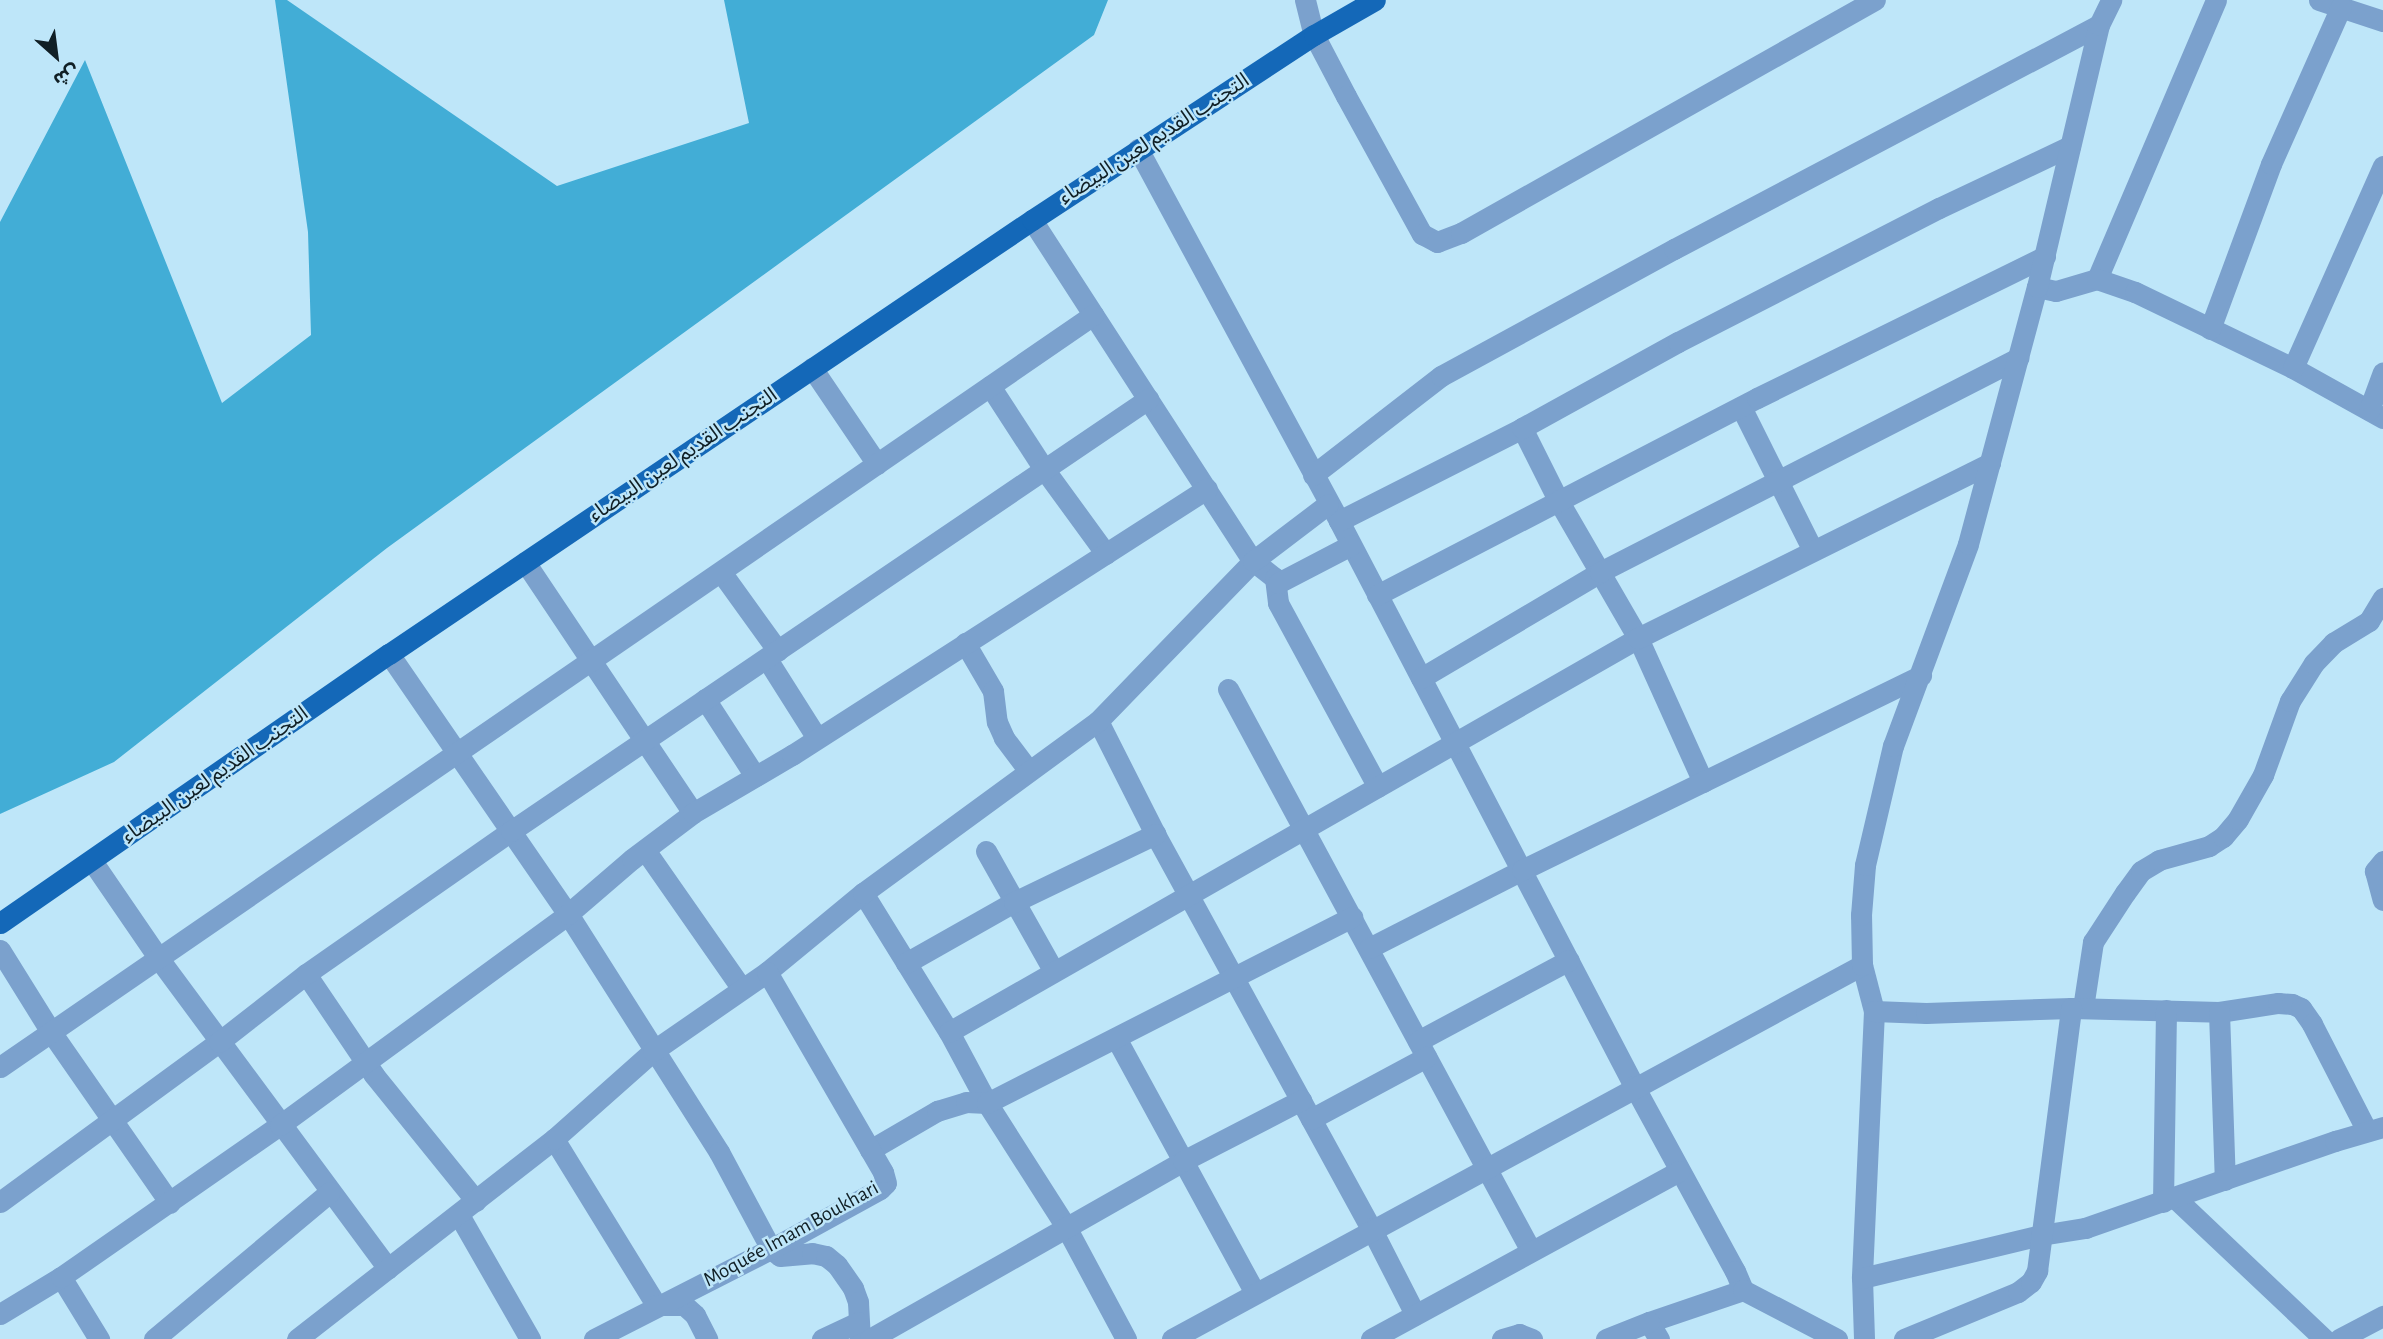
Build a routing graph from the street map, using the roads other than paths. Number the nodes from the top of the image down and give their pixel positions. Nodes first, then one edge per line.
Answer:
1 (1305, 0) edge
2 (1375, 0) edge
3 (1875, 0) edge
4 (2110, 0) edge
5 (2216, 0) edge
6 (2319, 0) edge
7 (2341, 8) junction
8 (2383, 21) edge
9 (2099, 24) junction
10 (1314, 35) junction
11 (2070, 146) junction
12 (1138, 149) junction
13 (2383, 166) edge
14 (1031, 220) junction
15 (2045, 256) junction
16 (2097, 279) junction
17 (2037, 287) junction
18 (1093, 315) junction
19 (2210, 330) junction
20 (2019, 358) junction
21 (812, 368) junction
22 (2293, 368) junction
23 (2383, 372) edge
24 (990, 386) junction
25 (1148, 399) junction
26 (1741, 407) junction
27 (2376, 414) edge
28 (1522, 428) junction
29 (1990, 463) junction
30 (877, 464) junction
31 (1044, 470) junction
32 (1313, 475) junction
33 (1779, 479) junction
34 (1207, 489) junction
35 (1559, 500) junction
36 (1333, 513) junction
37 (1351, 545) junction
38 (1812, 549) junction
39 (1106, 554) junction
40 (1253, 561) junction
41 (525, 562) junction
42 (721, 572) junction
43 (1600, 572) junction
44 (1278, 583) junction
45 (1377, 595) junction
46 (2383, 598) edge
47 (1637, 638) junction
48 (965, 643) junction
49 (389, 653) junction
50 (773, 655) junction
51 (590, 660) junction
52 (1921, 675) junction
53 (1421, 678) junction
54 (1228, 690) dead end
55 (705, 699) junction
56 (1098, 721) junction
57 (817, 738) junction
58 (643, 739) junction
59 (1455, 743) junction
60 (454, 752) junction
61 (1029, 771) junction
62 (755, 776) junction
63 (1703, 782) junction
64 (1378, 788) junction
65 (693, 813) junction
66 (1303, 828) junction
67 (511, 831) junction
68 (1155, 834) junction
69 (646, 850) junction
70 (986, 851) dead end
71 (92, 861) junction
72 (2383, 861) edge
73 (1522, 870) junction
74 (863, 893) junction
75 (1189, 895) junction
76 (2383, 900) edge
77 (1014, 902) junction
78 (568, 914) junction
79 (1352, 917) junction
80 (0, 923) edge
81 (1369, 948) junction
82 (0, 950) edge
83 (159, 959) junction
84 (1569, 960) junction
85 (906, 963) junction
86 (1862, 965) junction
87 (1053, 970) junction
88 (767, 972) junction
89 (306, 974) junction
90 (1234, 978) junction
91 (742, 989) junction
92 (2077, 1008) junction
93 (2166, 1010) junction
94 (1874, 1011) junction
95 (2219, 1012) junction
96 (51, 1032) junction
97 (949, 1032) junction
98 (1116, 1038) junction
99 (219, 1042) junction
100 (1422, 1049) junction
101 (653, 1051) junction
102 (365, 1063) junction
103 (0, 1067) edge
104 (1634, 1086) junction
105 (1301, 1100) junction
106 (987, 1103) junction
107 (1311, 1119) junction
108 (111, 1121) junction
109 (280, 1125) junction
110 (2375, 1129) edge
111 (554, 1139) junction
112 (870, 1150) junction
113 (1183, 1161) junction
114 (1484, 1167) junction
115 (1679, 1171) junction
116 (2225, 1180) junction
117 (330, 1192) junction
118 (2169, 1200) junction
119 (0, 1202) edge
120 (170, 1203) junction
121 (467, 1208) junction
122 (1066, 1227) junction
123 (1371, 1228) junction
124 (2041, 1235) junction
125 (771, 1249) junction
126 (1531, 1251) junction
127 (388, 1268) junction
128 (61, 1277) junction
129 (1862, 1278) junction
130 (1743, 1290) junction
131 (1255, 1293) junction
132 (656, 1305) junction
133 (0, 1314) edge
134 (1415, 1314) junction
135 (2383, 1316) edge
136 (323, 1330) edge
137 (1654, 1331) edge
138 (862, 1333) edge
139 (99, 1339) edge
140 (154, 1339) edge
141 (297, 1339) edge
142 (530, 1339) edge
143 (594, 1339) edge
144 (707, 1339) edge
145 (822, 1339) edge
146 (1126, 1339) edge
147 (1172, 1339) edge
148 (1371, 1339) edge
149 (1502, 1339) edge
150 (1532, 1339) edge
151 (1606, 1339) edge
152 (1837, 1339) edge
153 (1864, 1339) edge
154 (1904, 1339) edge
155 (2324, 1339) edge
156 (2339, 1339) edge

1 - 10 street
2 - 10 main road, التجنب القديم لعين البيضاء
3 - 10 street
4 - 9 street
5 - 16 street
6 - 7 street
7 - 8 street
7 - 19 street
9 - 11 street
9 - 32 street
10 - 12 main road, التجنب القديم لعين البيضاء
11 - 15 street
11 - 28 street
12 - 14 main road, التجنب القديم لعين البيضاء
12 - 32 street
13 - 22 street
14 - 18 street
14 - 21 main road, التجنب القديم لعين البيضاء
15 - 17 street
15 - 26 street
16 - 17 street
16 - 19 street
17 - 20 street
18 - 24 street
18 - 25 street
19 - 22 street
20 - 29 street
20 - 33 street
21 - 30 street
21 - 41 main road, التجنب القديم لعين البيضاء
22 - 27 street
23 - 27 street
24 - 30 street
24 - 31 street
25 - 31 street
25 - 34 street
26 - 33 street
26 - 35 street
28 - 35 street
28 - 36 street
29 - 38 street
29 - 52 street
30 - 42 street
31 - 39 street
31 - 50 street
32 - 36 street
33 - 38 street
33 - 43 street
34 - 39 street
34 - 40 street
35 - 43 street
35 - 45 street
36 - 37 street
36 - 40 street
37 - 44 street
37 - 45 street
38 - 47 street
39 - 48 street
40 - 44 street
40 - 56 street
41 - 49 main road, التجنب القديم لعين البيضاء
41 - 51 street
42 - 50 street
42 - 51 street
43 - 47 street
43 - 53 street
44 - 64 street
45 - 53 street
46 - 92 street
47 - 59 street
47 - 63 street
48 - 57 street
48 - 61 street
49 - 60 street
49 - 71 main road, التجنب القديم لعين البيضاء
50 - 55 street
50 - 57 street
51 - 58 street
51 - 60 street
52 - 63 street
52 - 86 street
53 - 59 street
54 - 66 street
55 - 58 street
55 - 62 street
56 - 61 street
56 - 68 street
57 - 62 street
58 - 65 street
58 - 67 street
59 - 64 street
59 - 73 street
60 - 67 street
60 - 83 street
61 - 74 street
62 - 65 street
63 - 73 street
64 - 66 street
65 - 69 street
66 - 75 street
66 - 79 street
67 - 78 street
67 - 89 street
68 - 75 street
68 - 77 street
69 - 78 street
69 - 91 street
70 - 77 street
71 - 80 main road, التجنب القديم لعين البيضاء
71 - 83 street
72 - 76 street
73 - 81 street
73 - 84 street
74 - 85 street
74 - 88 street
75 - 87 street
75 - 90 street
77 - 85 street
77 - 87 street
78 - 101 street
78 - 102 street
79 - 81 street
79 - 90 street
81 - 100 street
82 - 96 street
83 - 96 street
83 - 99 street
84 - 100 street
84 - 104 street
85 - 97 street
86 - 94 street
86 - 104 street
87 - 97 street
88 - 91 street
88 - 112 street, Moquée Imam Boukhari
89 - 99 street
89 - 102 street
90 - 98 street
90 - 105 street
91 - 101 street
92 - 93 street
92 - 94 street
92 - 124 street
93 - 95 street
93 - 118 street
94 - 129 street
95 - 110 street
95 - 116 street
96 - 103 street
96 - 108 street
97 - 106 street
98 - 106 street
98 - 113 street
99 - 108 street
99 - 109 street
100 - 107 street
100 - 114 street
101 - 111 street
101 - 125 street
102 - 109 street
102 - 121 street
104 - 114 street
104 - 115 street
105 - 107 street
105 - 113 street
106 - 112 street
106 - 122 street
107 - 123 street
108 - 119 street
108 - 120 street
109 - 117 street
109 - 120 street
110 - 116 street
111 - 121 street
111 - 132 street
112 - 125 street, Moquée Imam Boukhari
113 - 122 street
113 - 131 street
114 - 123 street
114 - 126 street
115 - 126 street
115 - 130 street
116 - 118 street
117 - 127 street
117 - 140 street
118 - 124 street
118 - 155 street
120 - 128 street
121 - 127 street
121 - 142 street
122 - 138 street
122 - 146 street
123 - 131 street
123 - 134 street
124 - 129 street
124 - 154 street
125 - 132 street, Moquée Imam Boukhari
125 - 138 street
126 - 134 street
127 - 136 street
128 - 133 street
128 - 139 street
129 - 153 street
130 - 137 street
130 - 152 street
131 - 147 street
132 - 143 street, Moquée Imam Boukhari
132 - 144 street
134 - 148 street
135 - 156 street
136 - 141 street
137 - 151 street
138 - 145 street
149 - 150 street

